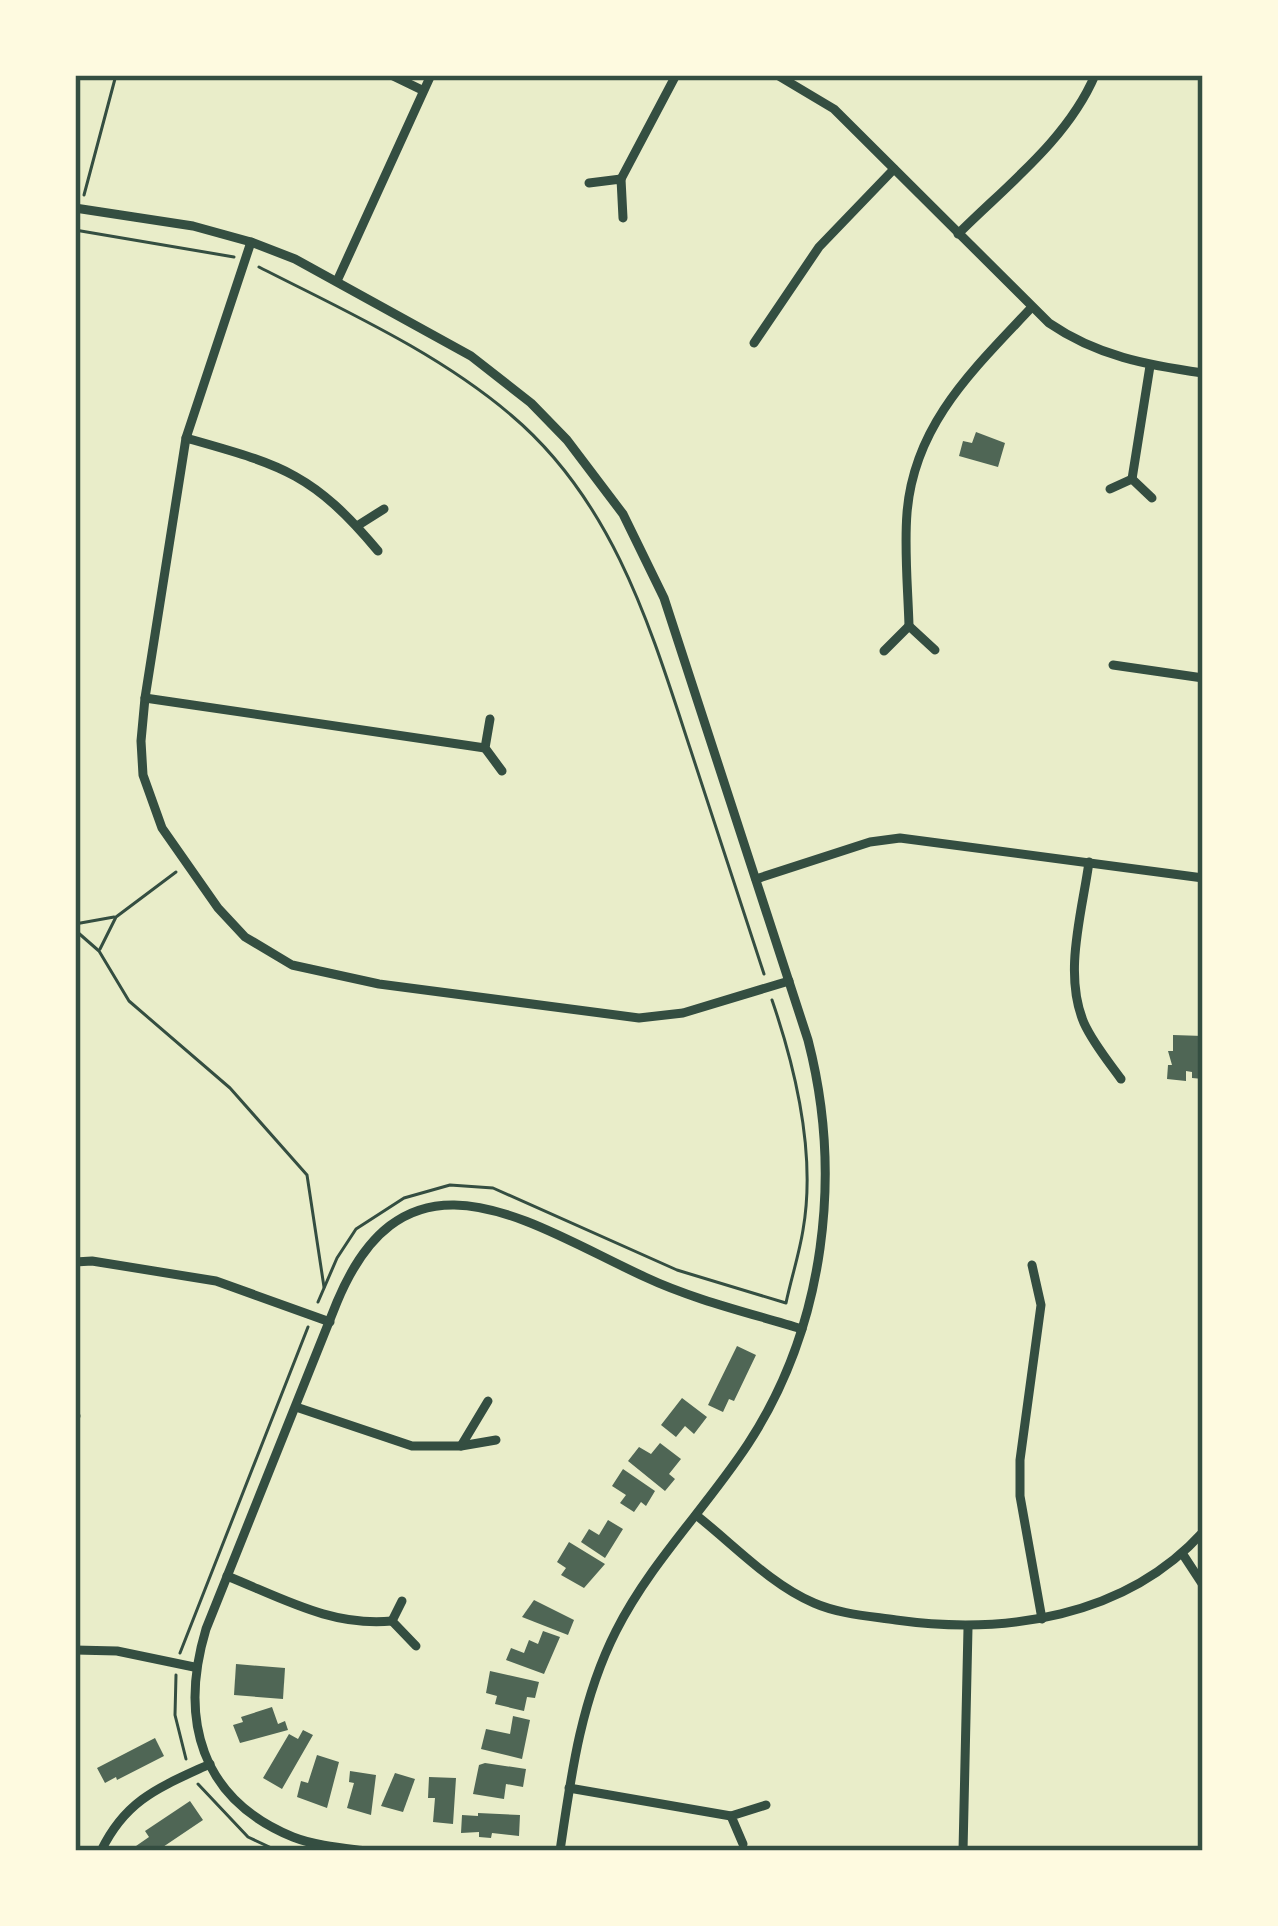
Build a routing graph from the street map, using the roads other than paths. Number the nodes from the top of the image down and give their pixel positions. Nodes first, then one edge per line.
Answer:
1 (391, 75) edge
2 (430, 75) edge
3 (676, 75) edge
4 (777, 75) edge
5 (812, 75) edge
6 (1095, 75) edge
7 (804, 89) junction
8 (422, 90) junction
9 (894, 170) junction
10 (621, 179) junction
11 (589, 183) dead end
12 (77, 208) edge
13 (623, 218) dead end
14 (958, 234) junction
15 (251, 242) junction
16 (337, 281) junction
17 (1031, 308) junction
18 (754, 343) dead end
19 (1150, 366) junction
20 (1203, 374) edge
21 (186, 438) junction
22 (1132, 479) junction
23 (1110, 489) dead end
24 (1152, 498) dead end
25 (384, 509) dead end
26 (357, 526) junction
27 (378, 551) dead end
28 (909, 626) junction
29 (935, 650) dead end
30 (884, 651) dead end
31 (1113, 665) dead end
32 (1203, 678) edge
33 (145, 698) junction
34 (490, 719) dead end
35 (485, 748) junction
36 (502, 772) dead end
37 (1089, 862) junction
38 (1203, 878) edge
39 (756, 879) junction
40 (789, 981) junction
41 (1121, 1079) dead end
42 (75, 1262) edge
43 (1032, 1265) dead end
44 (329, 1322) junction
45 (802, 1329) junction
46 (488, 1401) dead end
47 (296, 1407) junction
48 (496, 1440) dead end
49 (461, 1446) junction
50 (696, 1515) junction
51 (1203, 1532) edge
52 (1182, 1553) junction
53 (227, 1576) junction
54 (1203, 1585) edge
55 (402, 1601) dead end
56 (1042, 1619) junction
57 (392, 1621) junction
58 (968, 1628) junction
59 (416, 1646) dead end
60 (75, 1650) edge
61 (194, 1667) junction
62 (210, 1764) junction
63 (569, 1788) junction
64 (766, 1805) dead end
65 (731, 1816) junction
66 (743, 1844) dead end
67 (101, 1851) edge
68 (367, 1851) edge
69 (560, 1851) edge
70 (963, 1851) edge

1 - 8 street
2 - 8 street
3 - 10 street
4 - 7 street
5 - 7 street
6 - 14 street
7 - 9 street
8 - 16 street
9 - 14 street
9 - 18 street
10 - 11 street
10 - 13 street
12 - 15 street
14 - 17 street
15 - 16 street
15 - 21 street
16 - 39 street
17 - 19 street
17 - 28 street
19 - 20 street
19 - 22 street
21 - 26 street
21 - 33 street
22 - 23 street
22 - 24 street
25 - 26 street
26 - 27 street
28 - 29 street
28 - 30 street
31 - 32 street
33 - 35 street
33 - 40 street
34 - 35 street
35 - 36 street
37 - 38 street
37 - 39 street
37 - 41 street
39 - 40 street
40 - 45 street
42 - 44 street
43 - 56 street
44 - 45 street
44 - 47 street
45 - 50 street
46 - 49 street
47 - 49 street
47 - 53 street
48 - 49 street
50 - 58 street
50 - 63 street
51 - 52 street
52 - 54 street
52 - 56 street
53 - 57 street
53 - 61 street
55 - 57 street
56 - 58 street
57 - 59 street
58 - 70 street
60 - 61 street
61 - 62 street
62 - 67 street
62 - 68 street
63 - 65 street
63 - 69 street
64 - 65 street
65 - 66 street

